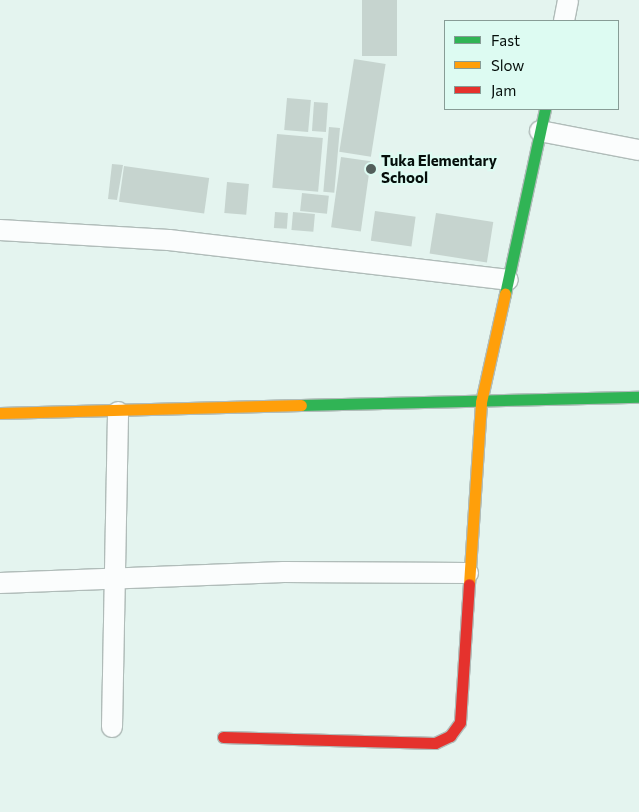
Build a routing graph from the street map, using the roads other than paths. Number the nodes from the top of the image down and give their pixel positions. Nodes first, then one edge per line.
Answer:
1 (568, 0) edge
2 (564, 20) edge
3 (545, 110) edge
4 (540, 131) junction
5 (639, 150) edge
6 (0, 230) edge
7 (508, 280) junction
8 (639, 397) edge
9 (482, 402) junction
10 (118, 412) junction
11 (0, 413) edge
12 (468, 573) junction
13 (114, 579) junction
14 (0, 583) edge
15 (112, 727) dead end
16 (223, 737) dead end

1 - 2 street
3 - 4 street
4 - 5 street
4 - 7 street
6 - 7 street
7 - 9 street
8 - 9 street
9 - 10 street
9 - 12 street
10 - 11 street
10 - 13 street
12 - 13 street
12 - 16 street
13 - 14 street
13 - 15 street

